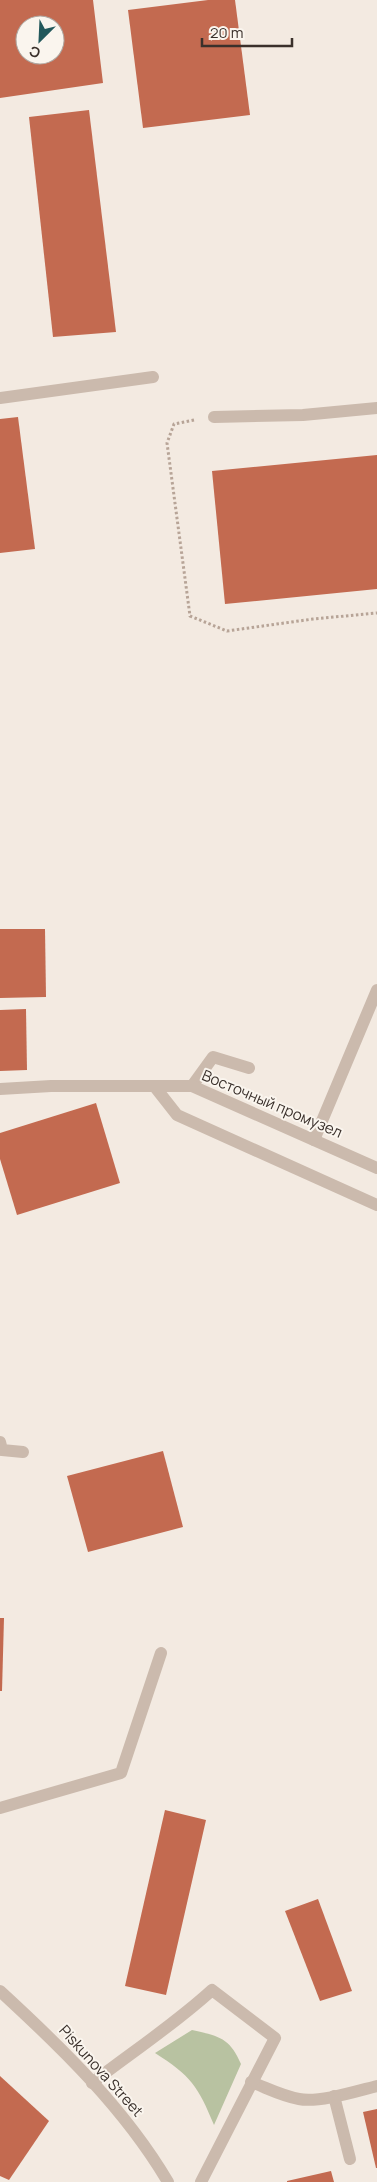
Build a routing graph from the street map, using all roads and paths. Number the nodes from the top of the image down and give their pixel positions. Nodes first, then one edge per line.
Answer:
1 (153, 377) dead end
2 (0, 398) edge
3 (377, 408) edge
4 (214, 417) joint
5 (377, 613) edge
6 (377, 990) edge
7 (249, 1068) dead end
8 (155, 1086) junction
9 (192, 1086) junction
10 (0, 1089) edge
11 (314, 1140) junction
12 (377, 1168) edge
13 (377, 1205) edge
14 (0, 1442) edge
15 (23, 1452) dead end
16 (161, 1653) dead end
17 (0, 1808) edge
18 (0, 1991) edge
19 (251, 2082) junction
20 (92, 2083) junction
21 (377, 2086) edge
22 (334, 2096) junction
23 (350, 2159) dead end
24 (168, 2182) edge
25 (201, 2182) edge

1 - 2 street
3 - 4 street
4 - 5 path
6 - 11 street
7 - 9 street
8 - 9 street, Восточный промузел
8 - 10 street, Восточный промузел
8 - 13 street
9 - 11 street, Восточный промузел
11 - 12 street, Восточный промузел
14 - 15 street
16 - 17 street
18 - 20 street, Piskunova Street
19 - 20 street
19 - 22 street
19 - 25 street
20 - 24 street, Piskunova Street
21 - 22 street
22 - 23 street

